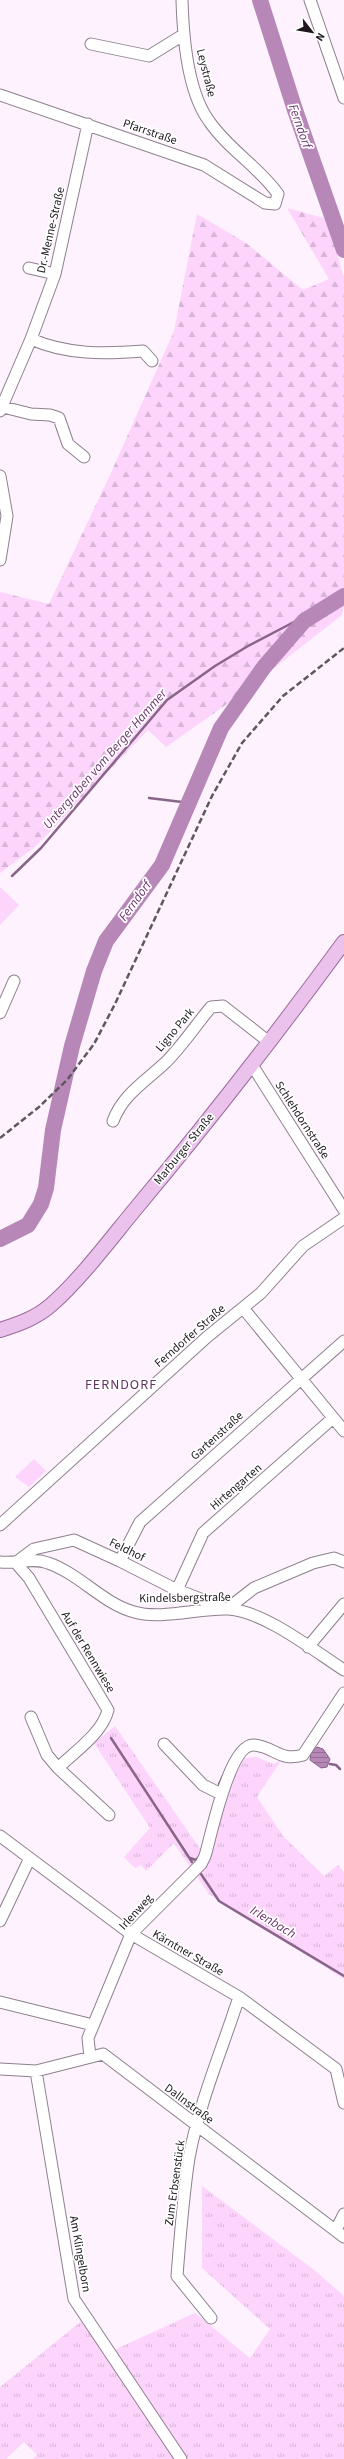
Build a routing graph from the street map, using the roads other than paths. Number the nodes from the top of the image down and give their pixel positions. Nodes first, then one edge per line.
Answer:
1 (182, 0) edge
2 (310, 0) edge
3 (183, 35) junction
4 (91, 44) dead end
5 (0, 96) edge
6 (344, 98) edge
7 (88, 124) junction
8 (278, 194) joint
9 (29, 268) dead end
10 (55, 274) junction
11 (31, 339) junction
12 (152, 361) dead end
13 (1, 409) edge
14 (84, 457) dead end
15 (0, 476) edge
16 (0, 560) edge
17 (344, 942) edge
18 (14, 981) dead end
19 (0, 1013) edge
20 (269, 1042) junction
21 (252, 1065) junction
22 (113, 1121) dead end
23 (344, 1210) edge
24 (344, 1218) edge
25 (243, 1308) junction
26 (0, 1330) edge
27 (344, 1341) edge
28 (302, 1379) junction
29 (333, 1418) junction
30 (344, 1431) edge
31 (0, 1525) edge
32 (120, 1561) junction
33 (0, 1562) edge
34 (344, 1562) edge
35 (16, 1563) junction
36 (177, 1590) junction
37 (344, 1604) edge
38 (227, 1609) junction
39 (308, 1647) junction
40 (344, 1670) edge
41 (344, 1693) edge
42 (31, 1717) dead end
43 (164, 1744) dead end
44 (58, 1768) junction
45 (221, 1794) junction
46 (109, 1815) dead end
47 (0, 1836) edge
48 (29, 1860) junction
49 (0, 1921) edge
50 (131, 1934) junction
51 (239, 1997) junction
52 (0, 2002) edge
53 (93, 2026) junction
54 (90, 2057) junction
55 (0, 2069) edge
56 (36, 2072) junction
57 (344, 2103) edge
58 (197, 2127) junction
59 (344, 2214) edge
60 (340, 2234) edge
61 (211, 2318) dead end
62 (181, 2459) edge

1 - 3 street, Leystraße
2 - 6 street
3 - 4 street
3 - 8 street, Leystraße
5 - 7 street, Pfarrstraße
7 - 8 street, Pfarrstraße
7 - 10 street, Dr.-Menne-Straße
9 - 10 street
10 - 11 street, Dr.-Menne-Straße
11 - 12 street
11 - 13 street, Dr.-Menne-Straße
13 - 14 street
15 - 16 street
17 - 20 main road, Marburger Straße
18 - 19 street
20 - 21 main road, Marburger Straße
20 - 22 street, Ligno Park
21 - 23 street, Schlehdornstraße
21 - 26 main road, Marburger Straße
24 - 25 street, Ferndorfer Straße
25 - 28 street
25 - 31 street, Ferndorfer Straße
27 - 28 street, Gartenstraße
28 - 29 street
28 - 32 street, Gartenstraße
29 - 30 street
29 - 36 street, Hirtengarten
32 - 35 street, Feldhof
32 - 36 street, Feldhof
33 - 35 street, Kindelsbergstraße
34 - 38 street
35 - 38 street, Kindelsbergstraße
35 - 44 street, Auf der Rennwiese
36 - 38 street, Feldhof
37 - 39 street
38 - 39 street, Kindelsbergstraße
39 - 40 street, Kindelsbergstraße
41 - 45 street, Irlenweg
42 - 44 street
43 - 45 street
44 - 46 street
45 - 50 street, Irlenweg
47 - 48 street, Kärntner Straße
48 - 49 street
48 - 50 street, Kärntner Straße
50 - 51 street, Kärntner Straße
50 - 53 street, Irlenweg
51 - 57 street, Kärntner Straße
51 - 58 street, Zum Erbsenstück
52 - 53 street
53 - 54 street, Irlenweg
54 - 56 street, Dallnstraße
54 - 58 street, Dallnstraße
55 - 56 street, Dallnstraße
56 - 62 street, Am Klingelborn
58 - 60 street, Dallnstraße
58 - 61 street, Zum Erbsenstück
59 - 60 street

